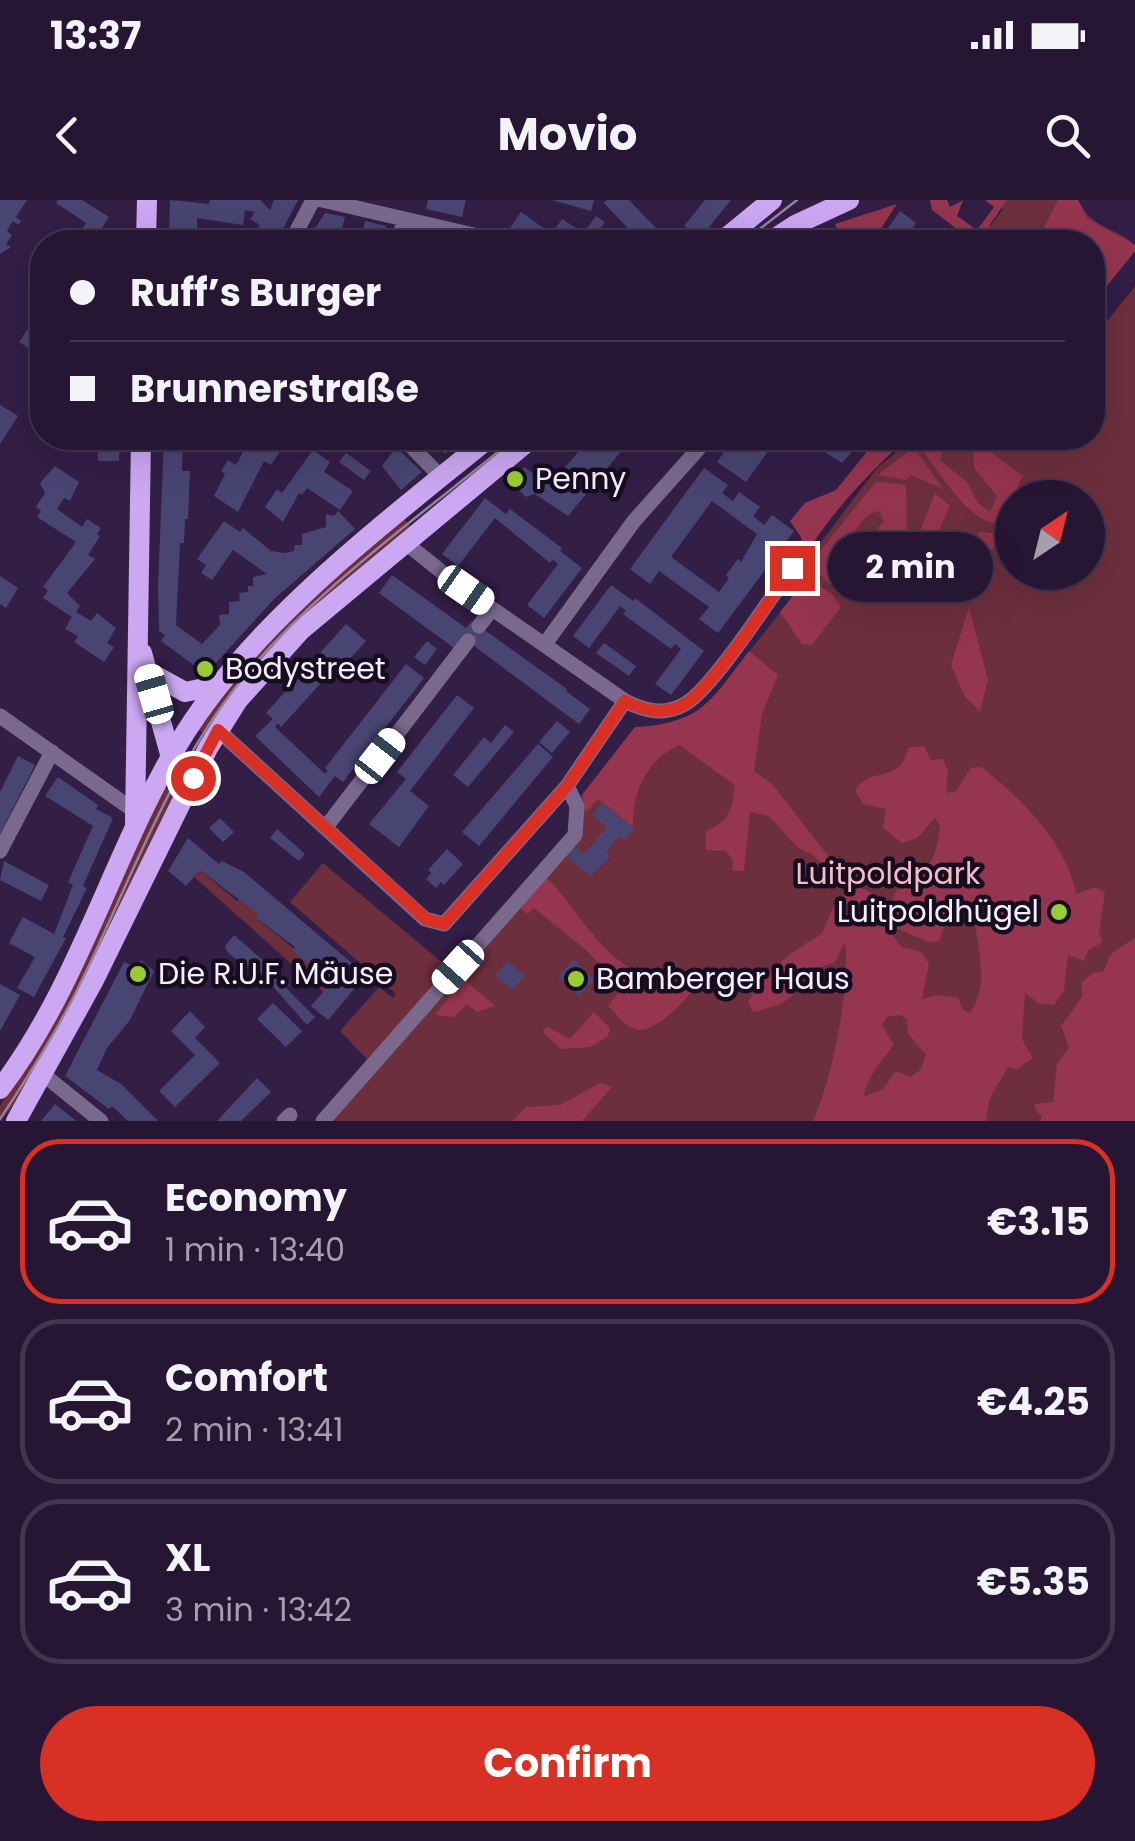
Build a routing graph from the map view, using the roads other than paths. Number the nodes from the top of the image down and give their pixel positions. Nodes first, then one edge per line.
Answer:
1 (147, 200) edge
2 (313, 200) edge
3 (322, 200) edge
4 (772, 200) edge
5 (849, 200) edge
6 (405, 220) junction
7 (146, 230) edge
8 (297, 230) edge
9 (401, 230) edge
10 (450, 230) edge
11 (736, 230) edge
12 (787, 230) edge
13 (141, 450) edge
14 (415, 450) edge
15 (474, 450) edge
16 (518, 450) edge
17 (697, 450) edge
18 (441, 477) junction
19 (406, 544) junction
20 (792, 568) dead end
21 (492, 609) junction
22 (479, 626) dead end
23 (138, 639) junction
24 (468, 641) dead end
25 (545, 644) junction
26 (147, 672) junction
27 (219, 684) junction
28 (625, 701) junction
29 (0, 716) edge
30 (218, 730) junction
31 (52, 752) junction
32 (171, 757) junction
33 (567, 786) junction
34 (182, 801) junction
35 (136, 812) junction
36 (326, 827) junction
37 (134, 835) junction
38 (0, 852) edge
39 (44, 1074) junction
40 (0, 1090) edge
41 (16, 1121) edge
42 (101, 1121) edge
43 (323, 1121) edge

1 - 7 main road
2 - 8 street
3 - 6 street
4 - 11 main road
5 - 12 main road
6 - 9 street
6 - 10 street
13 - 23 main road
14 - 18 street
15 - 18 main road
16 - 19 main road
17 - 25 street
18 - 27 main road
19 - 21 street
19 - 30 main road
20 - 28 street
21 - 22 street
21 - 25 street
23 - 26 main road
23 - 35 main road
24 - 36 street
25 - 28 street
26 - 27 main road
26 - 32 main road
27 - 32 main road
28 - 33 street
29 - 31 street
30 - 34 main road
30 - 36 street
31 - 35 street
31 - 38 street
32 - 34 main road
32 - 37 main road
33 - 36 street
33 - 43 street
34 - 39 main road
35 - 37 main road
37 - 40 main road
39 - 41 main road
39 - 42 street

